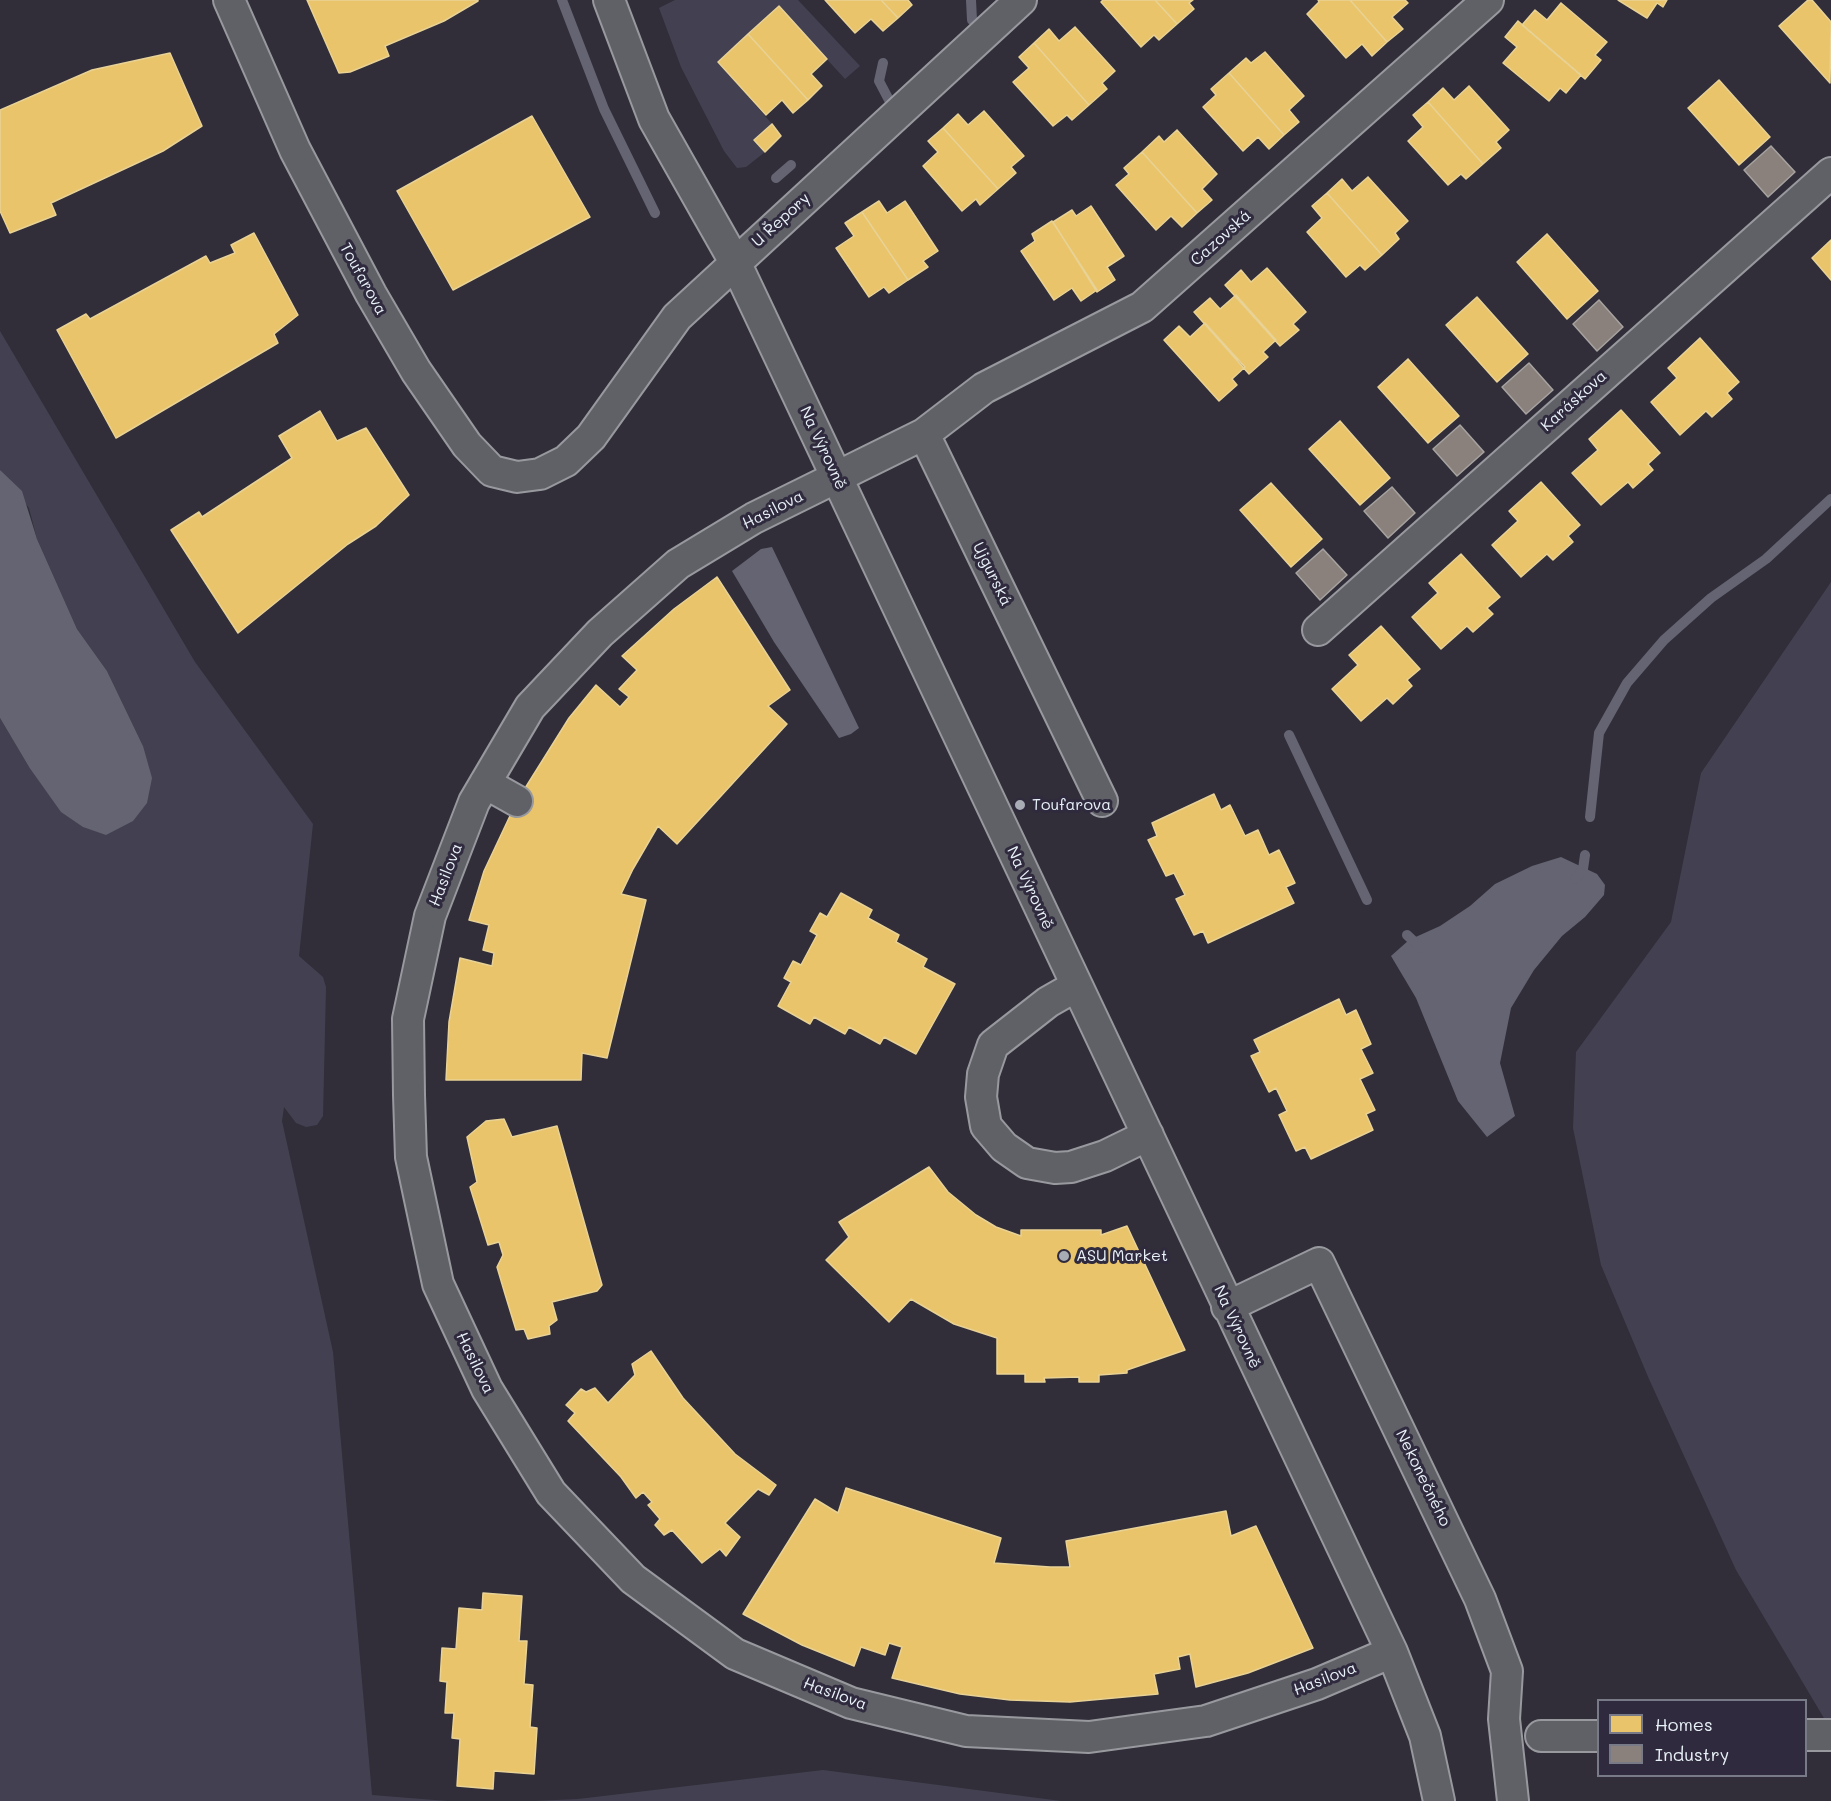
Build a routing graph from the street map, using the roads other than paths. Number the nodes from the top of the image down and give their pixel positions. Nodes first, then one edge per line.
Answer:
1 (229, 0) edge
2 (609, 0) edge
3 (1021, 0) edge
4 (1488, 0) edge
5 (1831, 173) edge
6 (735, 262) junction
7 (924, 434) junction
8 (566, 462) joint
9 (837, 477) junction
10 (1318, 630) dead end
11 (485, 783) junction
12 (517, 801) dead end
13 (1102, 801) dead end
14 (1076, 986) junction
15 (1148, 1135) junction
16 (1227, 1307) junction
17 (1392, 1652) junction
18 (1807, 1735) edge
19 (1831, 1735) edge
20 (1541, 1736) dead end
21 (1597, 1736) edge
22 (1436, 1795) edge
23 (1513, 1801) edge

1 - 8 street, Toufarova
2 - 6 street, Na Výrovně
3 - 6 street, U Řepory
4 - 7 street, Cazovská
5 - 10 street, Karáskova
6 - 8 street, U Řepory
6 - 9 street, Na Výrovně
7 - 9 street
7 - 13 street, Ujgurská
9 - 11 street, Hasilova
9 - 14 street, Na Výrovně
11 - 12 street
11 - 17 street, Hasilova
14 - 15 street, Na Výrovně
14 - 15 street
15 - 16 street, Na Výrovně
16 - 17 street, Na Výrovně
16 - 23 street, Nekonečného
17 - 22 street, Na Výrovně
18 - 19 street
20 - 21 street

